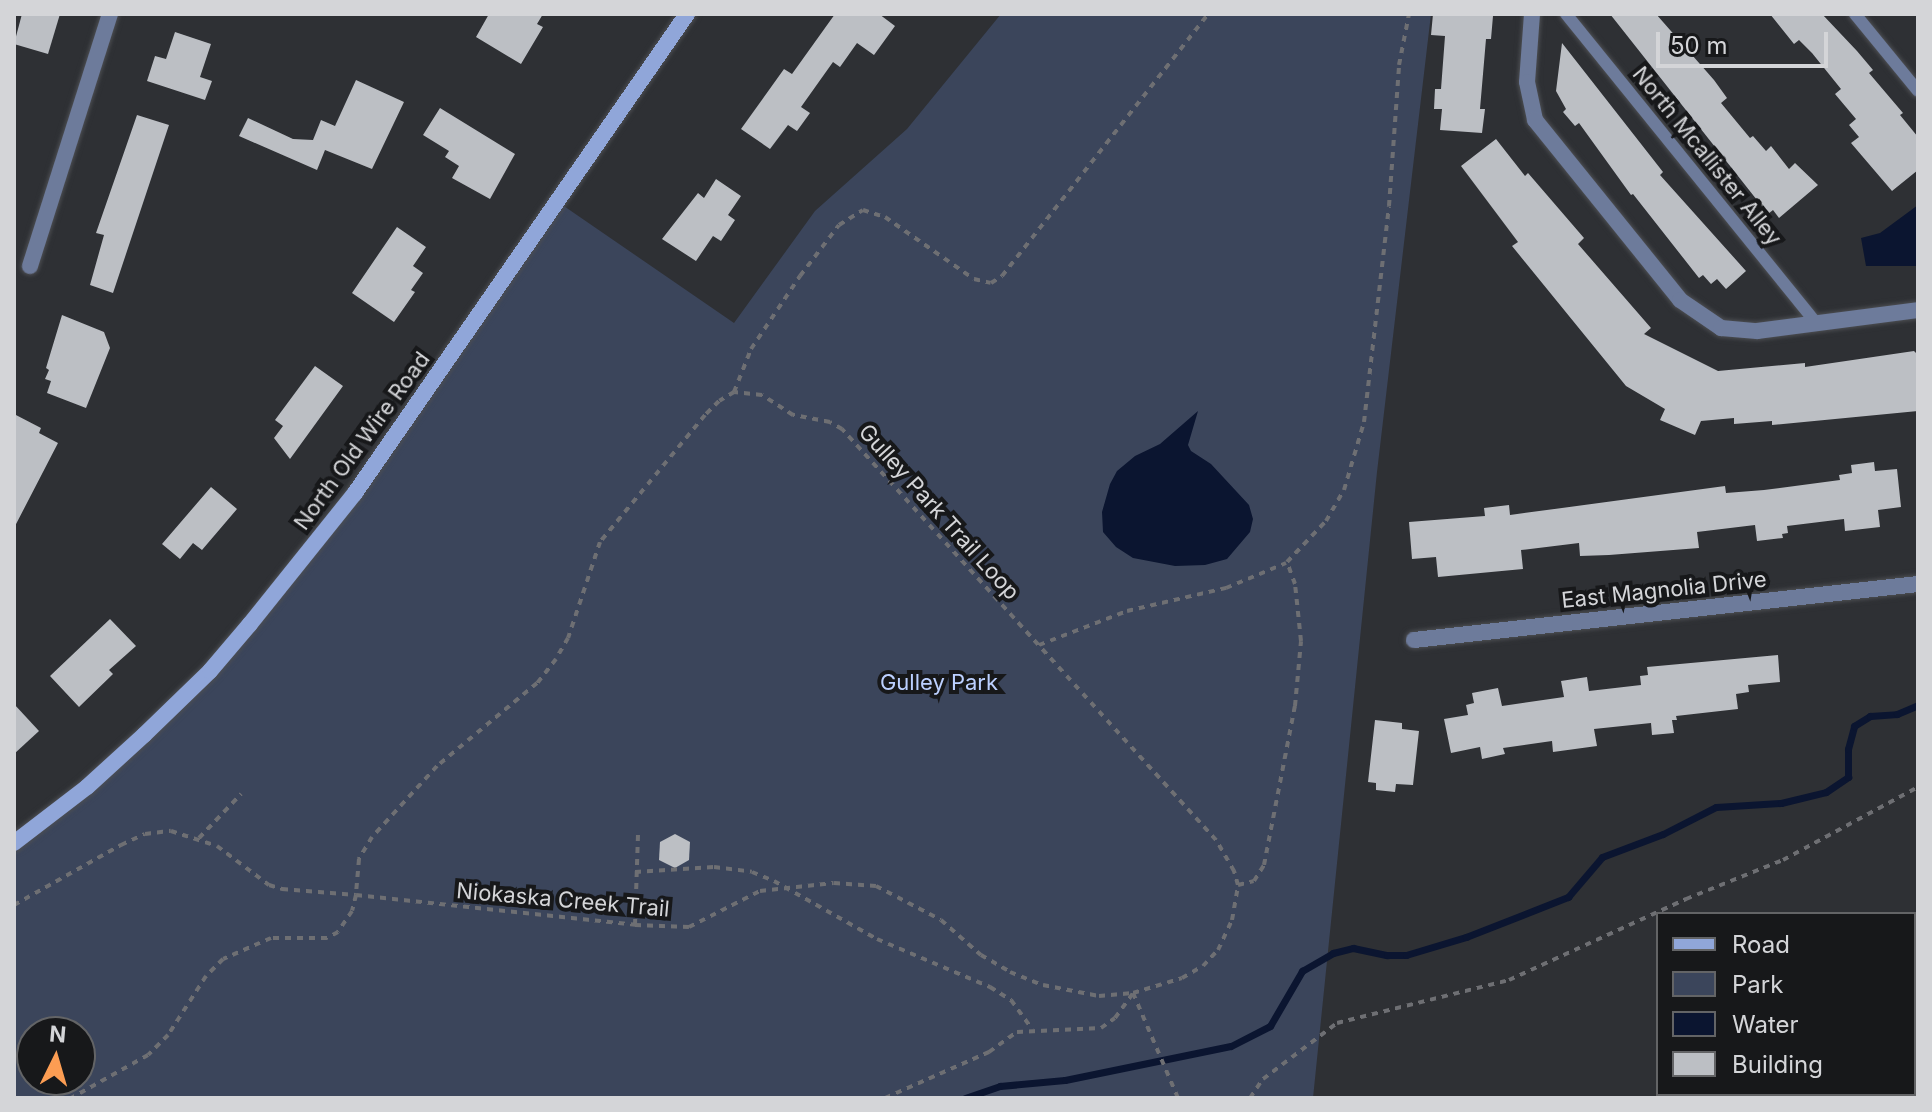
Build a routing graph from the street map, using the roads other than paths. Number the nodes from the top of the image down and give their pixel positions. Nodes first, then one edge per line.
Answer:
1 (110, 14) edge
2 (687, 14) edge
3 (1532, 14) edge
4 (1566, 14) edge
5 (1855, 14) edge
6 (1918, 91) edge
7 (30, 266) dead end
8 (1918, 310) edge
9 (1816, 323) junction
10 (1918, 584) edge
11 (1414, 640) dead end
12 (14, 843) edge

1 - 7 street
2 - 12 street, North Old Wire Road
3 - 9 street
4 - 9 lane, North Mcallister Alley
5 - 6 lane
8 - 9 street
10 - 11 street, East Magnolia Drive

